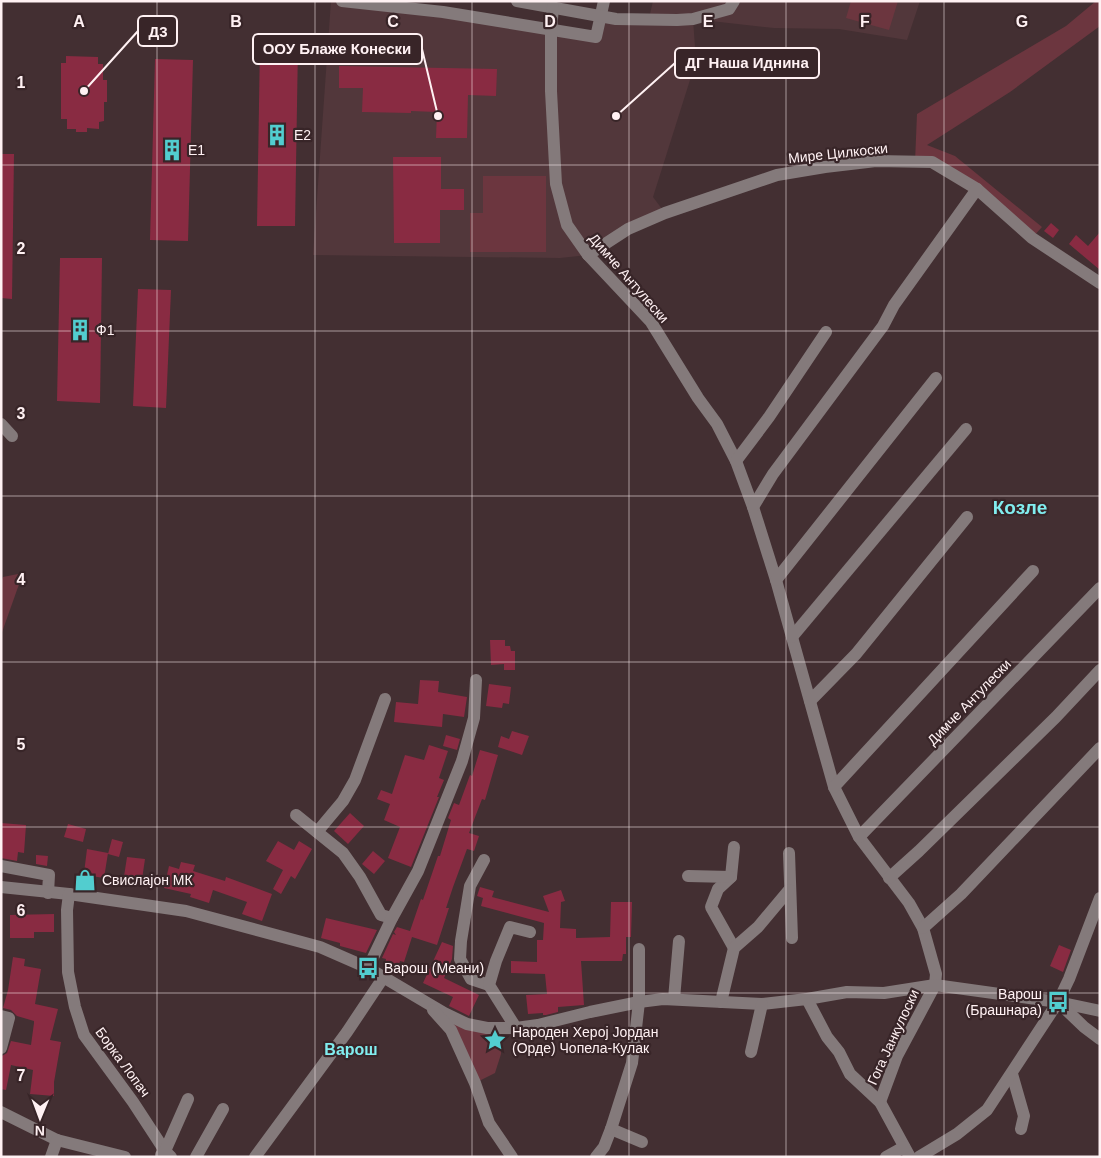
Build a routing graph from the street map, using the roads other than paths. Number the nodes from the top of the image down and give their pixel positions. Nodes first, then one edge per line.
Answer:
1 (342, 1) edge
2 (517, 1) edge
3 (604, 1) edge
4 (734, 1) edge
5 (553, 7) junction
6 (601, 16) junction
7 (551, 31) junction
8 (977, 189) junction
9 (588, 255) junction
10 (1100, 283) edge
11 (826, 332) dead end
12 (936, 378) dead end
13 (1, 424) edge
14 (966, 429) dead end
15 (12, 436) dead end
16 (736, 461) junction
17 (753, 507) junction
18 (967, 517) dead end
19 (1033, 571) dead end
20 (776, 580) junction
21 (1100, 588) edge
22 (792, 636) junction
23 (1100, 670) edge
24 (476, 680) dead end
25 (385, 699) dead end
26 (810, 701) junction
27 (1100, 748) edge
28 (834, 786) junction
29 (296, 816) dead end
30 (317, 832) junction
31 (859, 837) junction
32 (734, 847) dead end
33 (789, 852) dead end
34 (484, 860) dead end
35 (1, 866) edge
36 (688, 876) dead end
37 (731, 877) junction
38 (889, 878) junction
39 (1, 887) edge
40 (789, 890) junction
41 (48, 893) junction
42 (69, 894) junction
43 (1100, 898) edge
44 (392, 918) junction
45 (922, 928) junction
46 (530, 932) dead end
47 (792, 938) dead end
48 (680, 941) dead end
49 (734, 948) junction
50 (639, 949) dead end
51 (368, 968) junction
52 (383, 978) junction
53 (489, 985) junction
54 (935, 985) junction
55 (674, 999) junction
56 (807, 999) junction
57 (426, 1002) junction
58 (639, 1002) junction
59 (721, 1002) junction
60 (1058, 1002) junction
61 (762, 1004) junction
62 (1100, 1011) edge
63 (1, 1016) edge
64 (516, 1028) junction
65 (1100, 1040) edge
66 (1, 1048) edge
67 (751, 1052) dead end
68 (1012, 1074) junction
69 (188, 1099) dead end
70 (880, 1102) junction
71 (223, 1109) dead end
72 (1, 1112) edge
73 (611, 1129) junction
74 (1021, 1129) dead end
75 (57, 1140) junction
76 (642, 1142) dead end
77 (907, 1152) edge
78 (165, 1155) edge
79 (51, 1157) edge
80 (125, 1157) edge
81 (196, 1157) edge
82 (255, 1157) edge
83 (512, 1157) edge
84 (596, 1157) edge
85 (886, 1157) edge
86 (919, 1157) edge

1 - 7 street
2 - 5 street
3 - 6 street
4 - 6 street
5 - 6 street
5 - 7 street, Димче Антулески
6 - 7 street
7 - 9 street, Димче Антулески
8 - 9 street, Мире Цилкоски
8 - 10 street, Мире Цилкоски
8 - 17 street
9 - 16 street, Димче Антулески
11 - 16 street
12 - 20 street
13 - 15 street
14 - 22 street
16 - 17 street, Димче Антулески
17 - 20 street, Димче Антулески
18 - 26 street
19 - 28 street
20 - 22 street, Димче Антулески
21 - 31 street, Димче Антулески
22 - 26 street, Димче Антулески
23 - 38 street
24 - 44 street
25 - 30 street
26 - 28 street, Димче Антулески
27 - 45 street
28 - 31 street, Димче Антулески
29 - 30 street
30 - 44 street
31 - 38 street, Димче Антулески
32 - 37 street
33 - 40 street
34 - 53 street
35 - 41 street
36 - 37 street
37 - 49 street
38 - 45 street, Димче Антулески
39 - 41 street
40 - 47 street
40 - 49 street
41 - 42 street
42 - 51 street
42 - 78 street, Борка Лопач
43 - 60 street
44 - 51 street
45 - 54 street, Димче Антулески
46 - 53 street
48 - 55 street
49 - 59 street
50 - 58 street
51 - 52 street
52 - 57 street
52 - 82 street
53 - 64 street
54 - 56 street
54 - 60 street
54 - 70 street, Гога Јанкулоски
55 - 58 street
55 - 59 street
56 - 61 street
56 - 70 street, Гога Јанкулоски
57 - 64 street
57 - 83 street
58 - 64 street
58 - 73 street
59 - 61 street
60 - 62 street
60 - 65 street
60 - 68 street
61 - 67 street
63 - 66 street
68 - 74 street
68 - 86 street
69 - 78 street, Борка Лопач
70 - 77 street, Гога Јанкулоски
71 - 81 street
72 - 75 street
73 - 76 street
73 - 84 street
75 - 79 street
75 - 80 street
77 - 85 street

